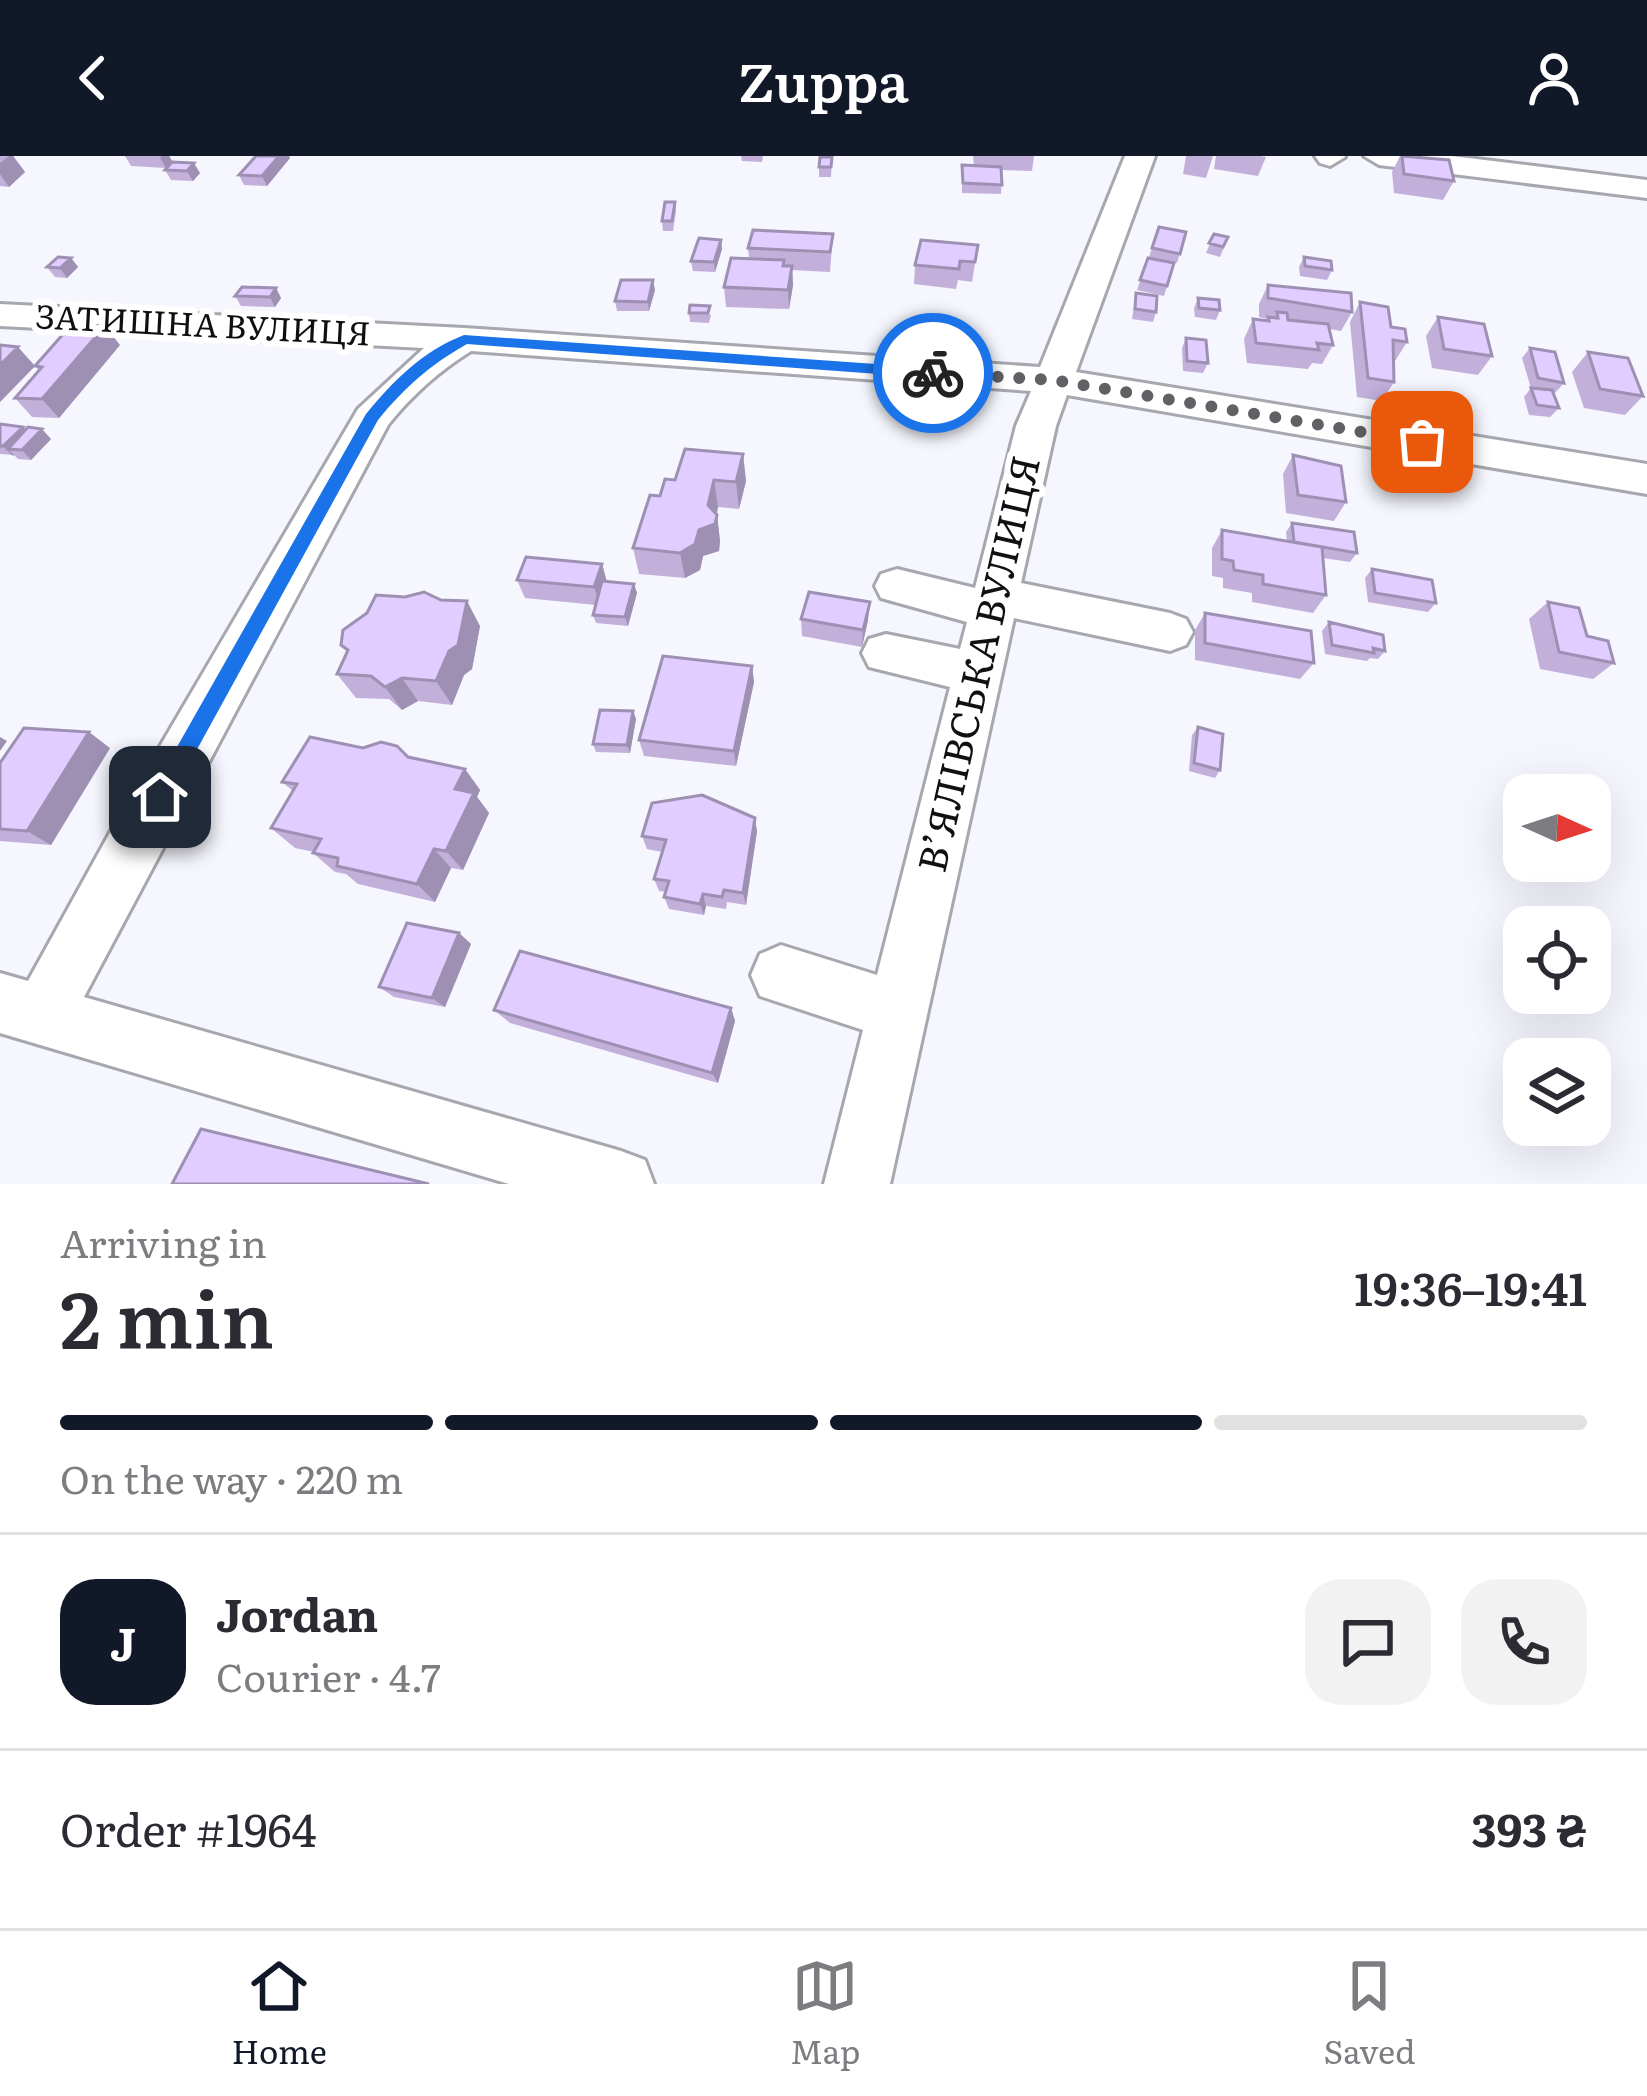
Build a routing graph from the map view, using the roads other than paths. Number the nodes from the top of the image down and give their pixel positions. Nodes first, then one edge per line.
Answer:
1 (1140, 156) edge
2 (1379, 156) edge
3 (1647, 189) edge
4 (0, 315) edge
5 (464, 340) junction
6 (1053, 380) junction
7 (1647, 479) edge
8 (897, 586) dead end
9 (993, 603) junction
10 (1170, 632) dead end
11 (886, 653) dead end
12 (976, 673) junction
13 (781, 975) dead end
14 (22, 1009) edge
15 (897, 1011) junction
16 (621, 1184) edge
17 (857, 1184) edge

1 - 6 street, В’ЯЛІВСЬКА ВУЛИЦЯ
2 - 3 street
4 - 5 street, ЗАТИШНА ВУЛИЦЯ
5 - 6 street, ЗАТИШНА ВУЛИЦЯ
5 - 14 street
6 - 7 street, ЗАТИШНА ВУЛИЦЯ
6 - 9 street, В’ЯЛІВСЬКА ВУЛИЦЯ
8 - 9 street
9 - 10 street
9 - 12 street, В’ЯЛІВСЬКА ВУЛИЦЯ
11 - 12 street
12 - 15 street, В’ЯЛІВСЬКА ВУЛИЦЯ
13 - 15 street
14 - 16 street
15 - 17 street, В’ЯЛІВСЬКА ВУЛИЦЯ

